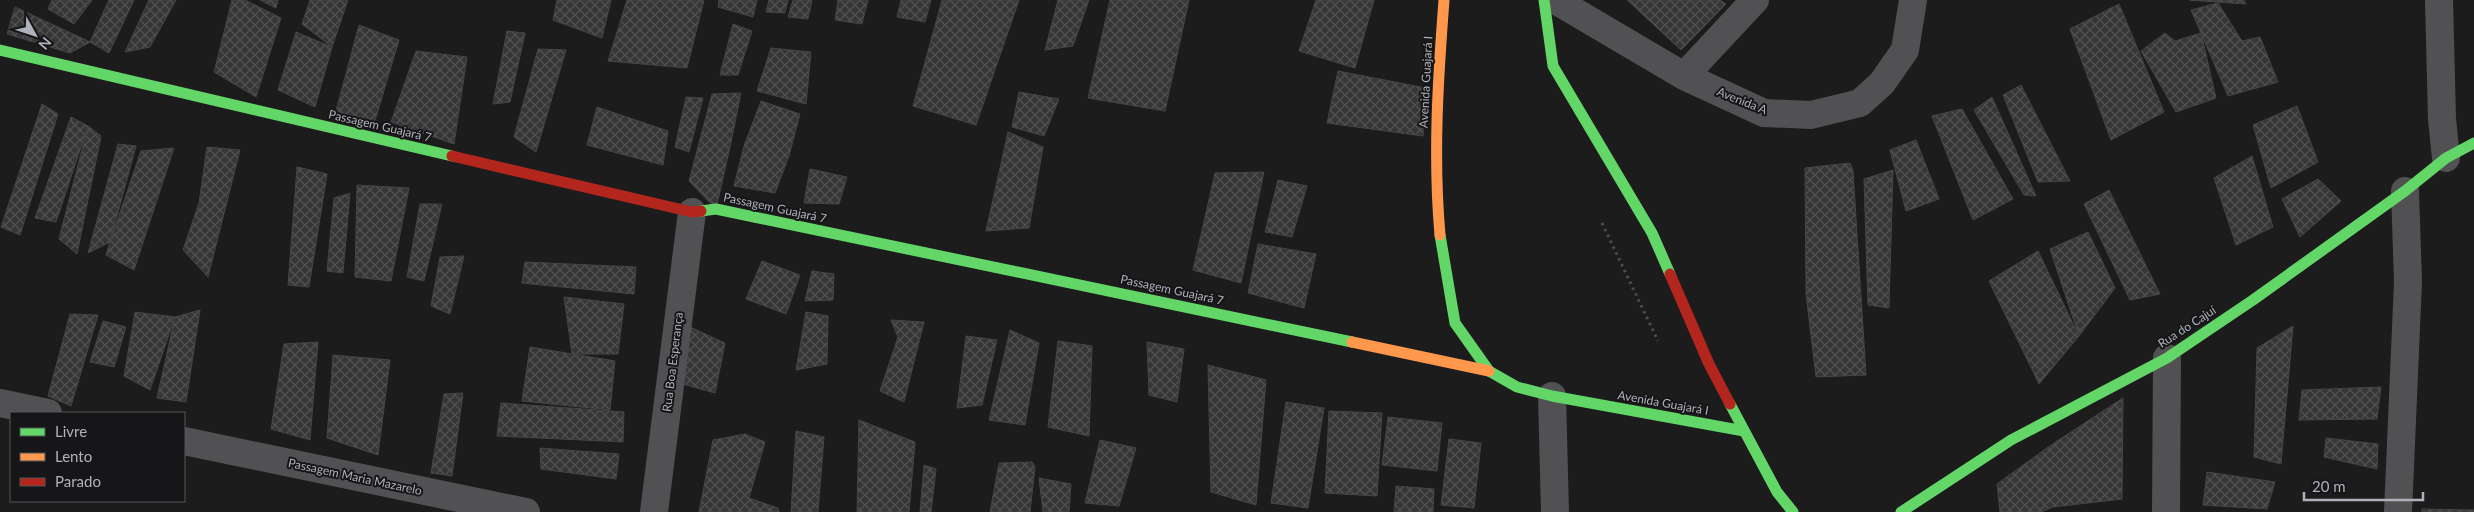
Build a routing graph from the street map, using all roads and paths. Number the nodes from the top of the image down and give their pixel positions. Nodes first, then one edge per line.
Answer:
1 (1444, 0) edge
2 (1544, 0) edge
3 (1555, 0) edge
4 (1755, 0) edge
5 (1913, 0) edge
6 (2440, 0) edge
7 (0, 50) edge
8 (1684, 76) junction
9 (2474, 143) edge
10 (2446, 158) junction
11 (2405, 191) junction
12 (692, 212) junction
13 (2167, 358) junction
14 (1490, 371) junction
15 (1552, 396) junction
16 (0, 403) edge
17 (43, 412) edge
18 (1744, 430) junction
19 (185, 441) edge
20 (526, 512) edge
21 (654, 512) edge
22 (1555, 512) edge
23 (1794, 512) edge
24 (1901, 512) edge
25 (2166, 512) edge
26 (2398, 512) edge

1 - 14 street, Avenida Guajará I
2 - 18 street, Avenida Guajará I
3 - 8 street, Avenida A
4 - 8 street
5 - 8 street, Avenida A
6 - 10 street
7 - 12 street, Passagem Guajará 7
9 - 10 street, Rua do Cajuí
10 - 11 street, Rua do Cajuí
11 - 13 street, Rua do Cajuí
11 - 26 street
12 - 14 street, Passagem Guajará 7
12 - 21 street, Rua Boa Esperança
13 - 24 street, Rua do Cajuí
13 - 25 street
14 - 15 street, Avenida Guajará I
15 - 18 street, Avenida Guajará I
15 - 22 street
16 - 17 street
18 - 23 street
19 - 20 street, Passagem Maria Mazarelo

